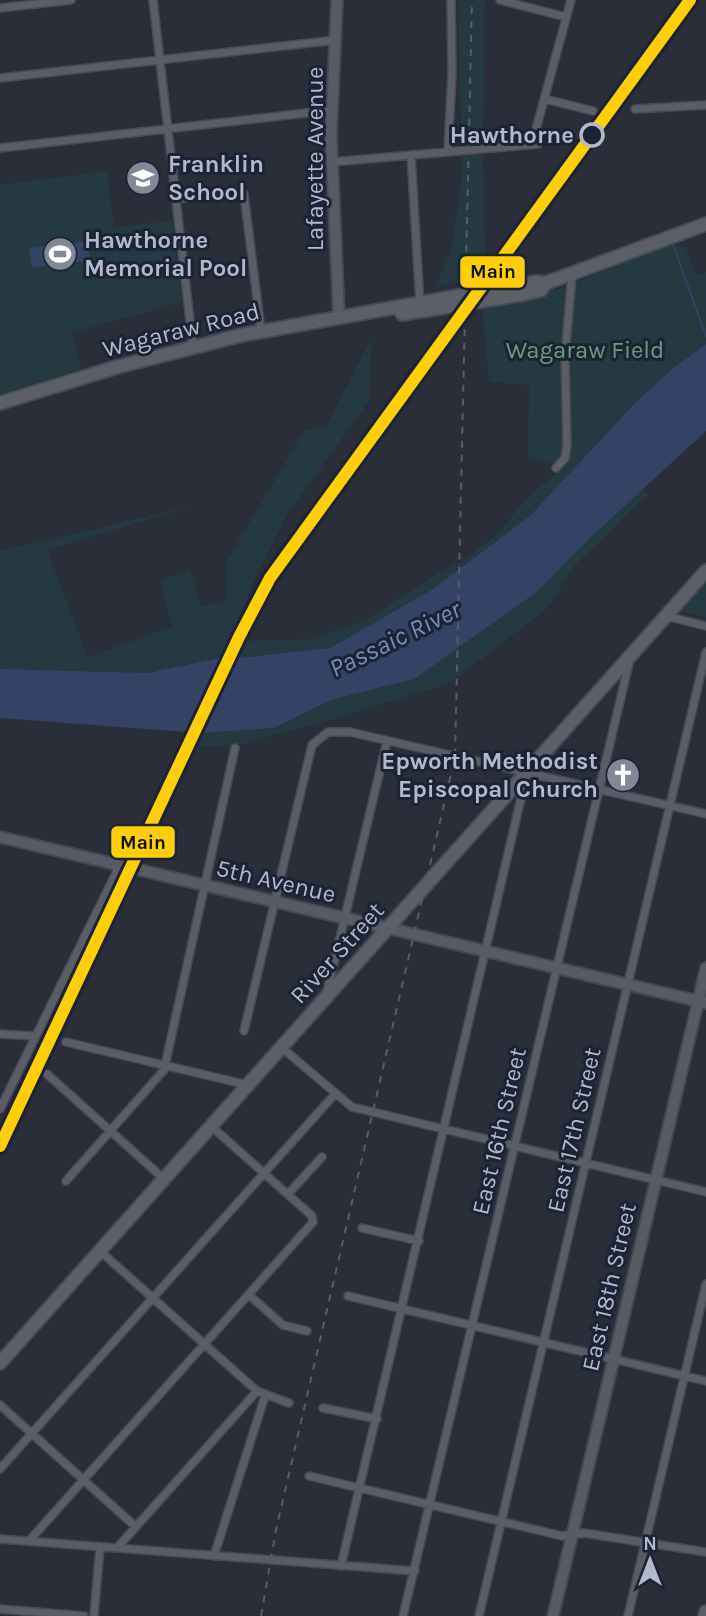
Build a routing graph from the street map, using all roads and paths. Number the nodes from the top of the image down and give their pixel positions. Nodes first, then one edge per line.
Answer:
1 (71, 0) edge
2 (153, 0) edge
3 (337, 0) edge
4 (451, 0) edge
5 (500, 0) edge
6 (571, 0) edge
7 (0, 8) edge
8 (566, 17) junction
9 (336, 40) junction
10 (160, 60) junction
11 (0, 78) edge
12 (545, 99) junction
13 (706, 105) edge
14 (635, 109) dead end
15 (332, 110) junction
16 (593, 111) dead end
17 (168, 129) junction
18 (0, 148) edge
19 (448, 151) junction
20 (411, 155) junction
21 (332, 162) junction
22 (176, 199) junction
23 (706, 225) edge
24 (572, 275) junction
25 (420, 307) junction
26 (339, 317) junction
27 (261, 330) junction
28 (193, 347) junction
29 (0, 403) edge
30 (556, 468) dead end
31 (706, 571) edge
32 (666, 616) junction
33 (706, 626) edge
34 (706, 652) edge
35 (631, 655) junction
36 (387, 741) junction
37 (235, 748) dead end
38 (526, 772) junction
39 (599, 789) junction
40 (670, 806) junction
41 (706, 814) edge
42 (0, 837) edge
43 (117, 864) junction
44 (205, 885) junction
45 (274, 902) junction
46 (345, 919) junction
47 (388, 928) junction
48 (486, 952) junction
49 (557, 968) junction
50 (706, 968) edge
51 (628, 985) junction
52 (325, 998) junction
53 (702, 1003) edge
54 (244, 1031) dead end
55 (0, 1034) edge
56 (34, 1037) junction
57 (66, 1042) dead end
58 (281, 1047) junction
59 (165, 1065) junction
60 (47, 1074) dead end
61 (248, 1085) junction
62 (334, 1095) junction
63 (0, 1109) edge
64 (211, 1126) junction
65 (444, 1130) junction
66 (111, 1131) junction
67 (515, 1147) junction
68 (322, 1157) dead end
69 (586, 1164) junction
70 (264, 1173) junction
71 (164, 1179) junction
72 (656, 1180) junction
73 (66, 1181) dead end
74 (706, 1192) edge
75 (288, 1195) junction
76 (362, 1227) dead end
77 (419, 1241) junction
78 (100, 1251) junction
79 (706, 1284) edge
80 (248, 1295) junction
81 (348, 1296) dead end
82 (152, 1298) junction
83 (403, 1309) junction
84 (472, 1326) junction
85 (307, 1331) dead end
86 (543, 1343) junction
87 (204, 1345) junction
88 (614, 1359) junction
89 (0, 1363) edge
90 (684, 1376) junction
91 (706, 1381) edge
92 (257, 1391) junction
93 (265, 1396) junction
94 (289, 1404) dead end
95 (0, 1405) edge
96 (323, 1408) dead end
97 (377, 1419) junction
98 (32, 1434) junction
99 (0, 1469) edge
100 (309, 1476) dead end
101 (84, 1480) junction
102 (360, 1488) junction
103 (431, 1505) junction
104 (501, 1522) junction
105 (136, 1527) junction
106 (572, 1534) junction
107 (0, 1539) edge
108 (29, 1541) junction
109 (645, 1542) junction
110 (100, 1547) junction
111 (117, 1548) junction
112 (706, 1552) edge
113 (214, 1556) junction
114 (341, 1566) junction
115 (415, 1571) junction
116 (0, 1609) edge
117 (84, 1616) edge
118 (94, 1616) edge
119 (403, 1616) edge
120 (478, 1616) edge
121 (554, 1616) edge
122 (628, 1616) edge

1 - 7 street
2 - 10 street
3 - 9 street, Lafayette Avenue
4 - 19 street
5 - 8 street
6 - 8 street
8 - 12 street
9 - 10 street
9 - 15 street, Lafayette Avenue
10 - 11 street
10 - 17 street
12 - 16 street
12 - 19 street
13 - 14 street
15 - 17 street
15 - 21 street, Lafayette Avenue
17 - 18 street
17 - 22 street
19 - 20 street
20 - 21 street
20 - 25 street
21 - 26 street, Lafayette Avenue
22 - 27 street
22 - 28 street
23 - 24 main road, Wagaraw Road
24 - 25 main road, Wagaraw Road
24 - 30 street
25 - 26 main road, Wagaraw Road
26 - 27 main road, Wagaraw Road
27 - 28 main road, Wagaraw Road
28 - 29 main road, Wagaraw Road
31 - 32 main road, River Street
32 - 33 street
32 - 35 main road, River Street
34 - 40 street, East 17th Street
35 - 38 main road, River Street
35 - 39 street, East 16th Street
36 - 38 street
36 - 45 street
36 - 46 street
37 - 44 street
38 - 39 street
38 - 47 main road, River Street
38 - 48 street
39 - 40 street
39 - 49 street, East 16th Street
40 - 41 street
40 - 51 street, East 17th Street
42 - 43 street, 5th Avenue
43 - 44 street, 5th Avenue
43 - 56 street
44 - 45 street, 5th Avenue
44 - 59 street
45 - 46 street, 5th Avenue
45 - 54 street
46 - 47 street, 5th Avenue
46 - 52 street
47 - 48 street, 5th Avenue
47 - 52 main road, River Street
48 - 49 street, 5th Avenue
48 - 65 street
49 - 51 street, 5th Avenue
49 - 67 street, East 16th Street
50 - 53 street, East 18th Street
51 - 53 street, 5th Avenue
51 - 69 street, East 17th Street
52 - 58 main road, River Street
53 - 72 street, East 18th Street
55 - 56 street
56 - 63 street
57 - 59 street
58 - 61 main road, River Street
58 - 62 street
59 - 61 street
59 - 66 street
60 - 66 street
61 - 64 main road, River Street
62 - 65 street
62 - 70 street
64 - 70 street
64 - 71 main road, River Street
65 - 67 street
65 - 77 street
66 - 71 street
66 - 73 street
67 - 69 street
67 - 84 street, East 16th Street
68 - 75 street
69 - 72 street
69 - 86 street, East 17th Street
70 - 75 street
70 - 82 street
71 - 78 main road, River Street
72 - 74 street
72 - 88 street, East 18th Street
75 - 80 street
76 - 77 street
77 - 83 street
78 - 82 street
78 - 89 main road, River Street
79 - 90 street
80 - 85 street
80 - 87 street
81 - 83 street
82 - 87 street
82 - 98 street
83 - 84 street
83 - 97 street
84 - 86 street
84 - 103 street, East 16th Street
86 - 88 street
86 - 104 street, East 17th Street
87 - 92 street
87 - 101 street
88 - 90 street
88 - 106 street, East 18th Street
90 - 91 street
90 - 109 street
92 - 93 street
92 - 105 street
93 - 94 street
93 - 113 street
95 - 98 street
96 - 97 street
97 - 102 street
98 - 99 street
98 - 101 street
100 - 102 street
101 - 105 street
101 - 108 street
102 - 103 street
102 - 114 street
103 - 104 street
103 - 115 street, East 16th Street
104 - 106 street
104 - 120 street, East 17th Street
105 - 111 street
106 - 109 street
106 - 121 street, East 18th Street
107 - 108 street
108 - 110 street
109 - 112 street
109 - 122 street
110 - 111 street
110 - 118 street
111 - 113 street
113 - 114 street
114 - 115 street
115 - 119 street, East 16th Street
116 - 117 street

